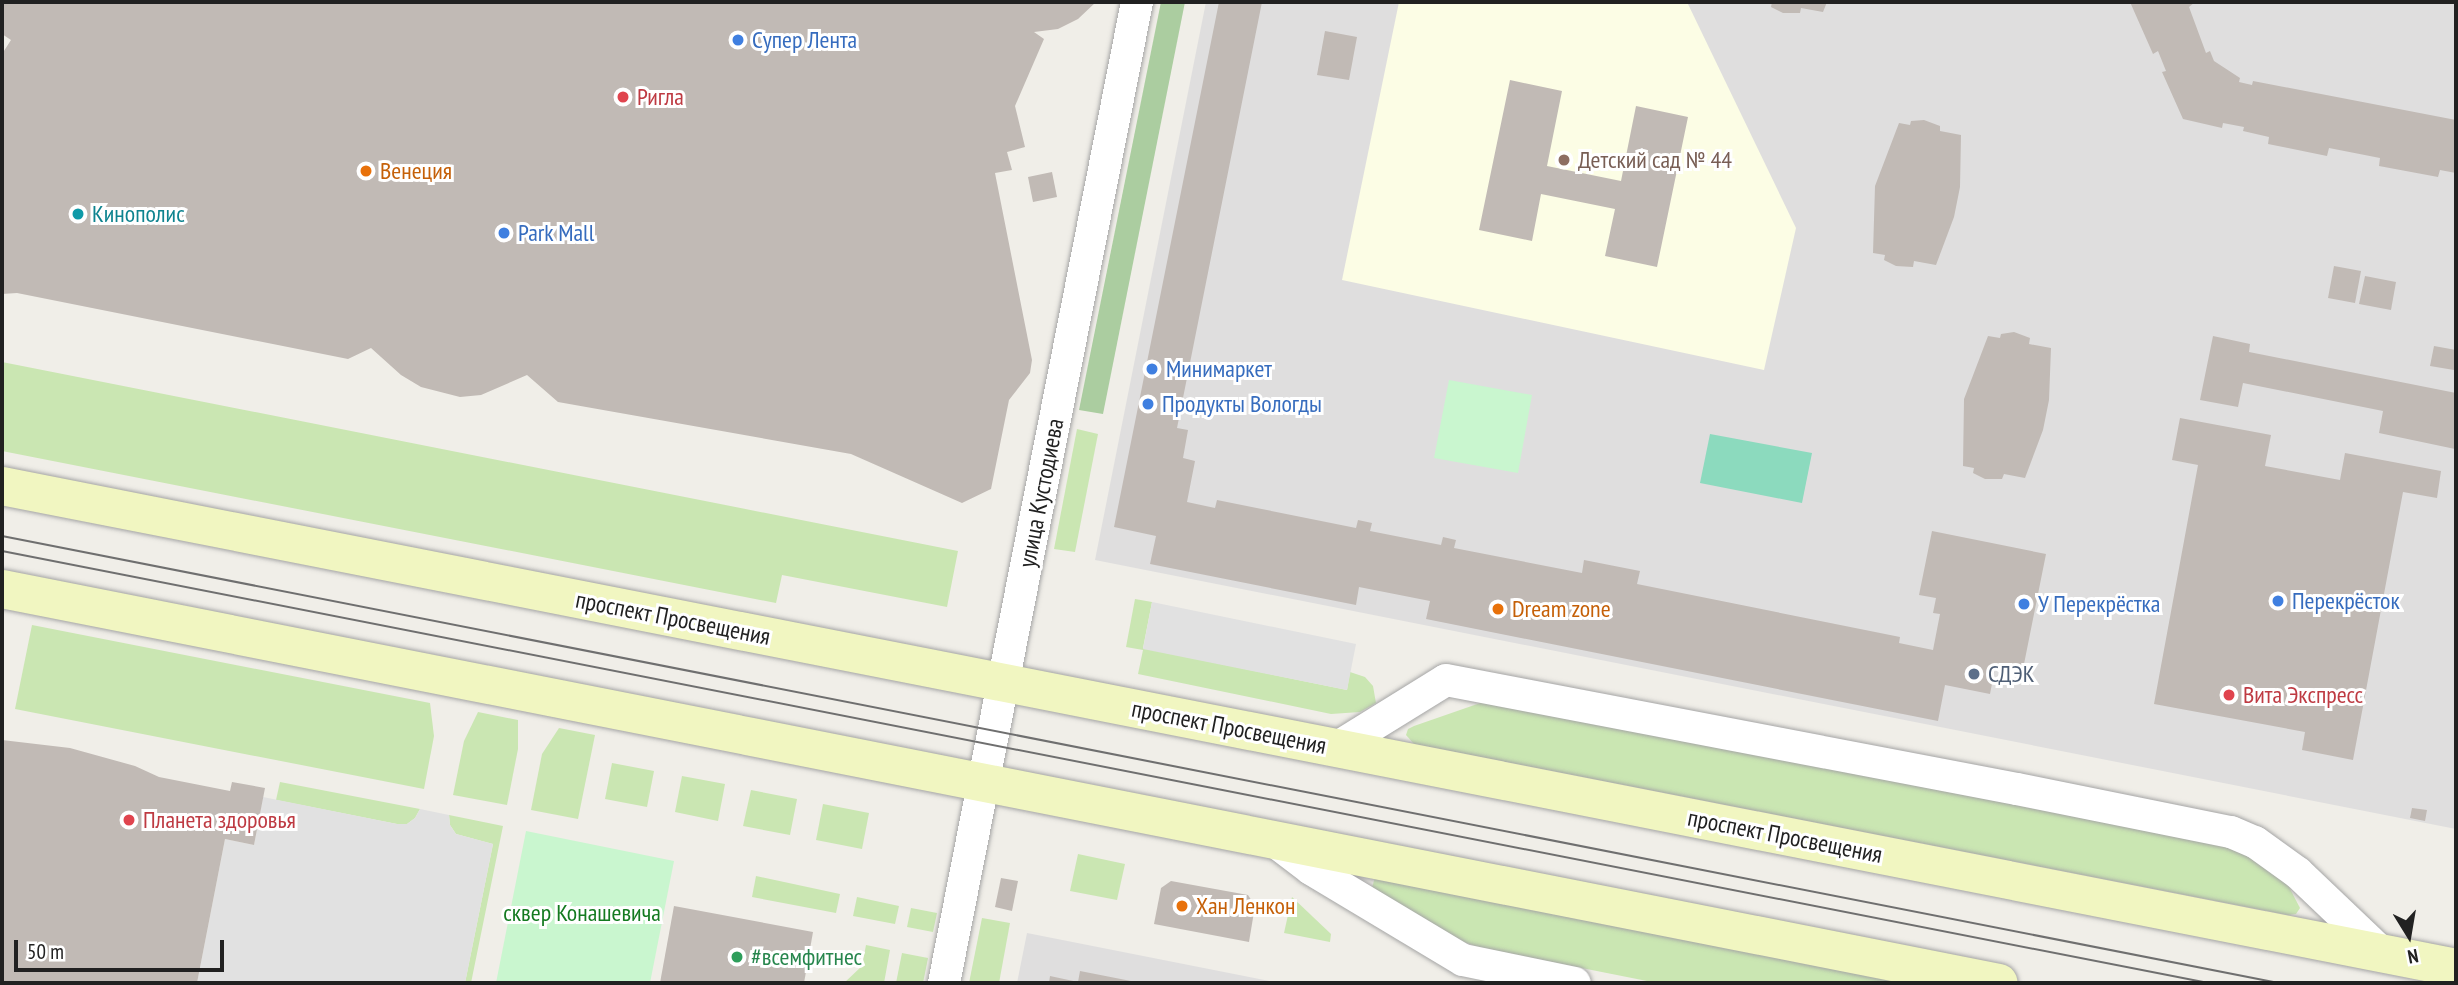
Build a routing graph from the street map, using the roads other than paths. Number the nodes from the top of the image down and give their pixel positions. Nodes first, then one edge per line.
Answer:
1 (1137, 2) edge
2 (2, 486) edge
3 (2, 589) edge
4 (1003, 683) junction
5 (1336, 748) junction
6 (984, 783) junction
7 (1272, 840) junction
8 (2382, 953) junction
9 (2456, 968) edge
10 (944, 983) edge
11 (1575, 983) edge
12 (1999, 983) edge

1 - 4 street, улица Кустодиева
2 - 4 main road, проспект Просвещения
3 - 6 main road
4 - 5 main road, проспект Просвещения
4 - 6 street, улица Кустодиева
5 - 8 main road, проспект Просвещения
5 - 8 street
6 - 7 main road
6 - 10 street, улица Кустодиева
7 - 11 street
7 - 12 main road
8 - 9 main road, проспект Просвещения

